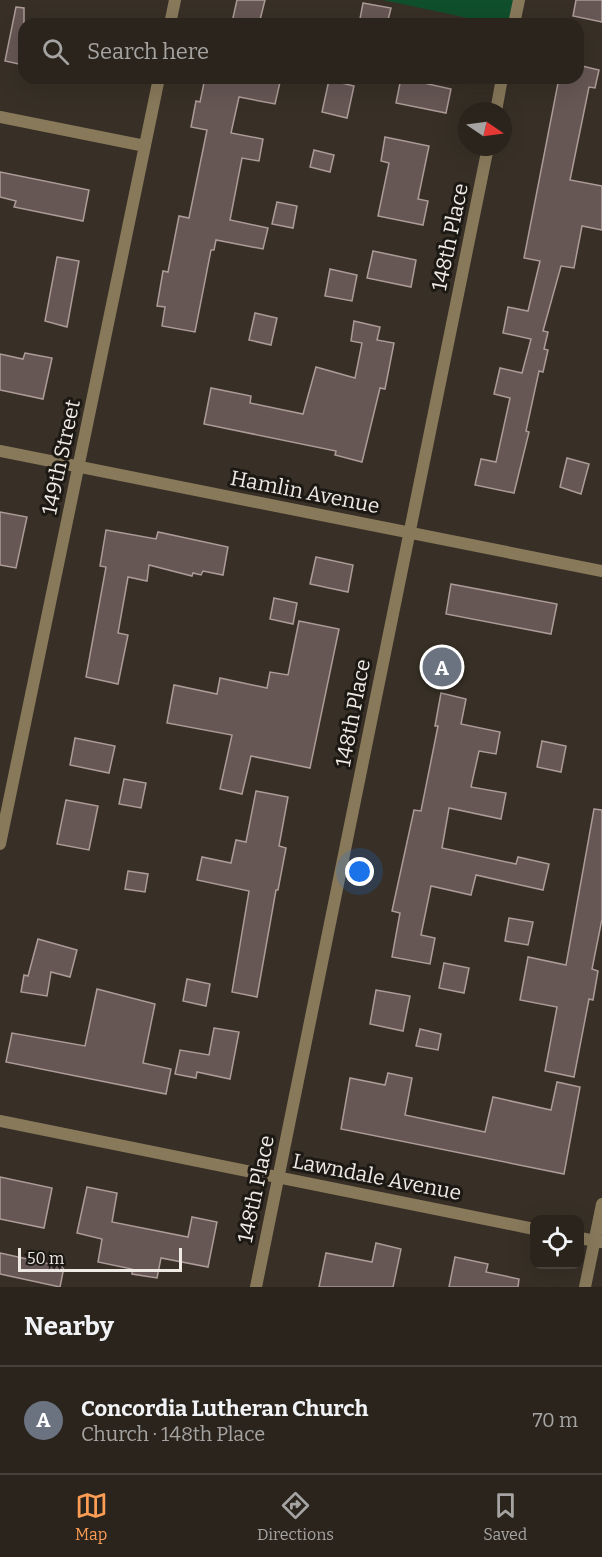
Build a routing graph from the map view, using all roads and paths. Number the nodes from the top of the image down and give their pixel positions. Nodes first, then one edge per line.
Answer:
1 (175, 0) edge
2 (519, 0) edge
3 (171, 18) edge
4 (515, 18) edge
5 (158, 84) edge
6 (501, 84) edge
7 (498, 102) edge
8 (0, 117) edge
9 (145, 146) junction
10 (486, 156) edge
11 (0, 451) edge
12 (78, 467) junction
13 (409, 532) junction
14 (602, 571) edge
15 (5, 792) edge
16 (0, 844) edge
17 (0, 1121) edge
18 (278, 1177) junction
19 (602, 1204) edge
20 (530, 1228) edge
21 (598, 1241) edge
22 (256, 1287) edge
23 (585, 1287) edge

1 - 3 street
2 - 4 street
5 - 9 street, 149th Street
6 - 7 street
8 - 9 street
9 - 12 street, 149th Street
10 - 13 street, 148th Place
11 - 12 street, Hamlin Avenue
12 - 13 street, Hamlin Avenue
12 - 15 street, 149th Street
13 - 14 street, Hamlin Avenue
13 - 18 street, 148th Place
15 - 16 street, 149th Street
17 - 18 street, Lawndale Avenue
18 - 20 street, Lawndale Avenue
18 - 22 street, 148th Place
19 - 21 street
21 - 23 street

